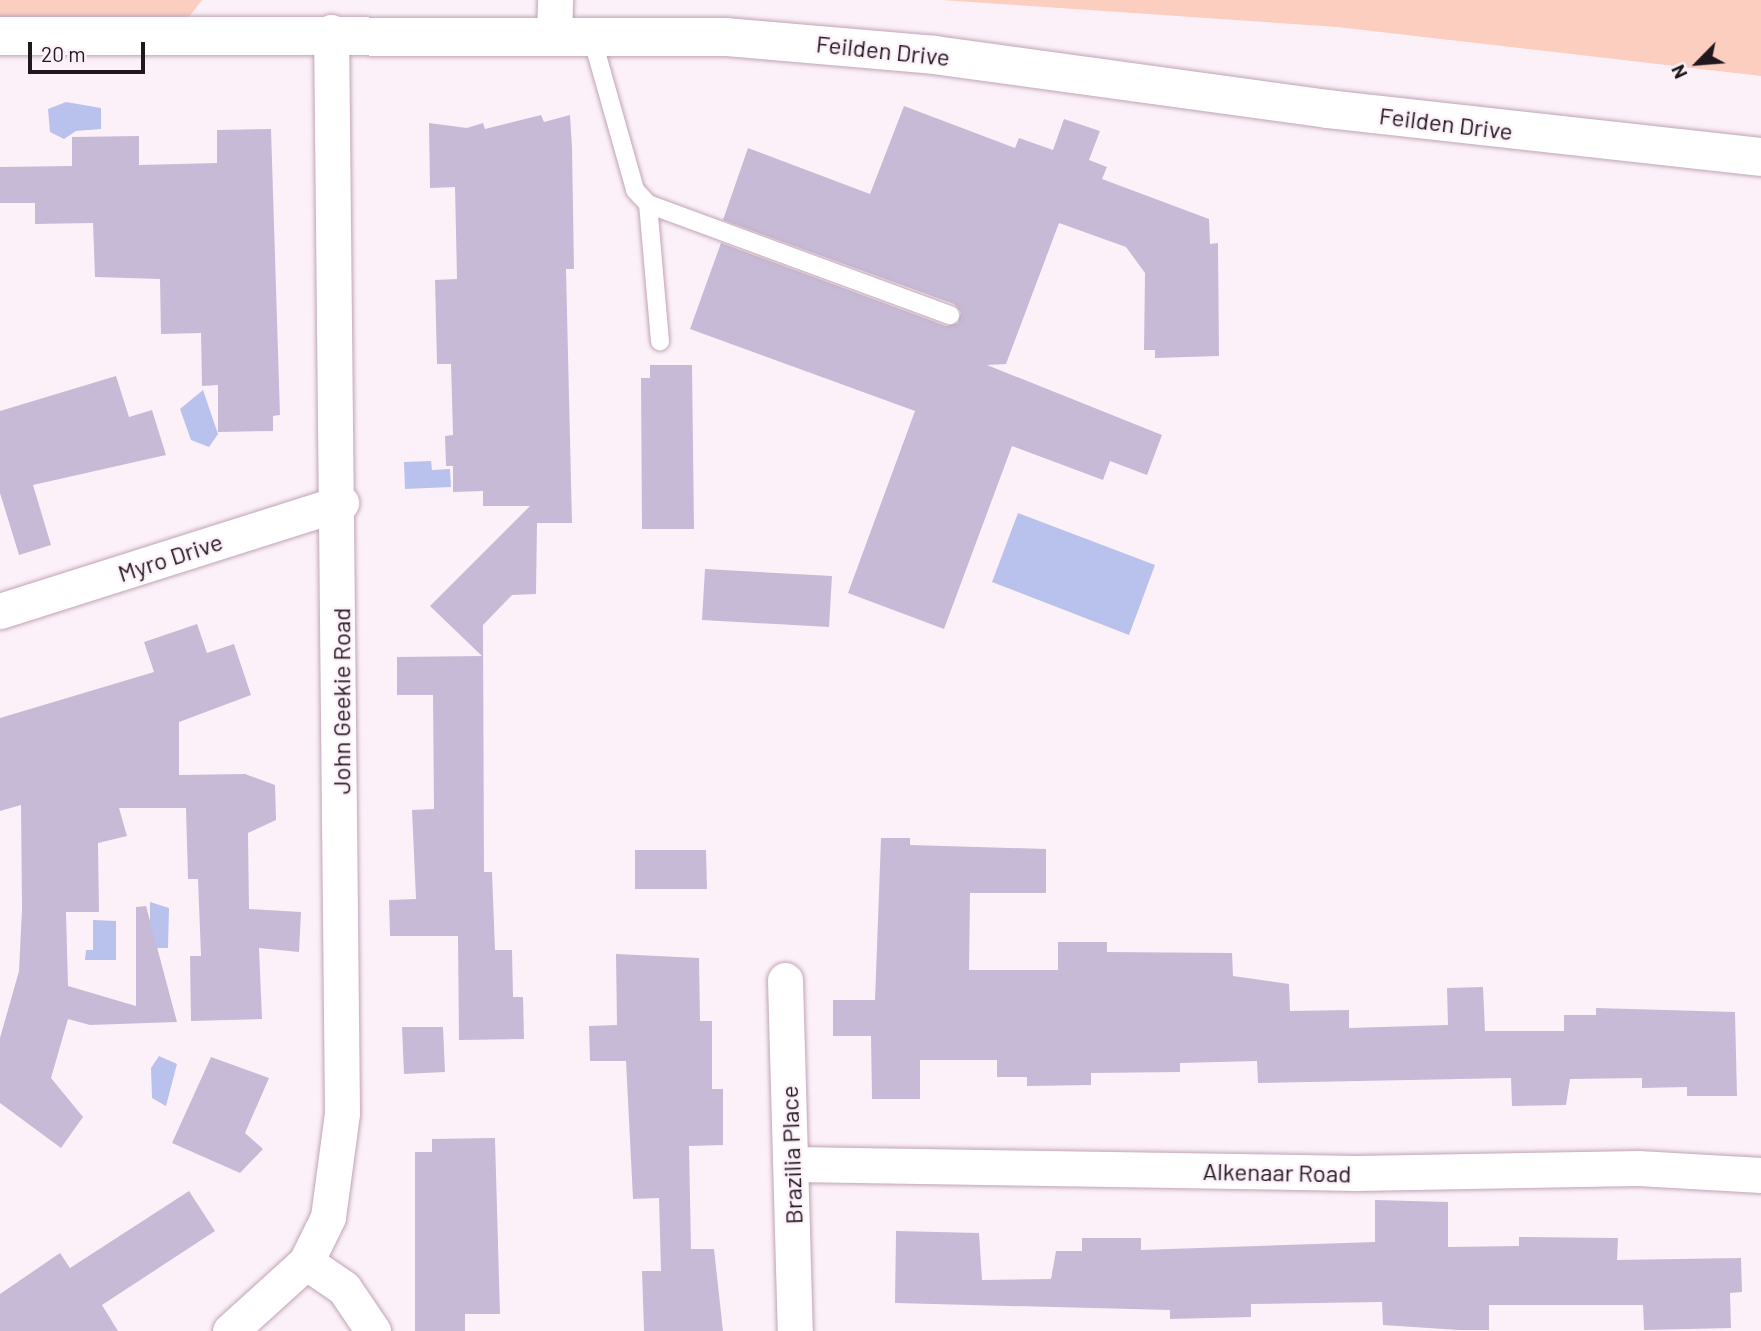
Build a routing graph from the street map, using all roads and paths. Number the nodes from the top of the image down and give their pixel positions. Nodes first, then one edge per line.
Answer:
1 (566, 22) edge
2 (331, 32) junction
3 (0, 36) edge
4 (1761, 157) edge
5 (648, 204) junction
6 (950, 315) dead end
7 (660, 341) dead end
8 (341, 503) junction
9 (0, 611) edge
10 (785, 980) dead end
11 (792, 1164) junction
12 (1761, 1175) edge
13 (306, 1262) junction
14 (230, 1331) edge
15 (373, 1331) edge
16 (795, 1331) edge

1 - 2 street, Feilden Drive
1 - 4 street, Feilden Drive
1 - 5 lane
2 - 3 street, Feilden Drive
2 - 8 street, John Geekie Road
5 - 6 lane
5 - 7 lane
8 - 9 street, Myro Drive
8 - 13 street, John Geekie Road
10 - 11 street, Brazilia Place
11 - 12 street, Alkenaar Road
11 - 16 street, Brazilia Place
13 - 14 street, John Geekie Road
13 - 15 street

